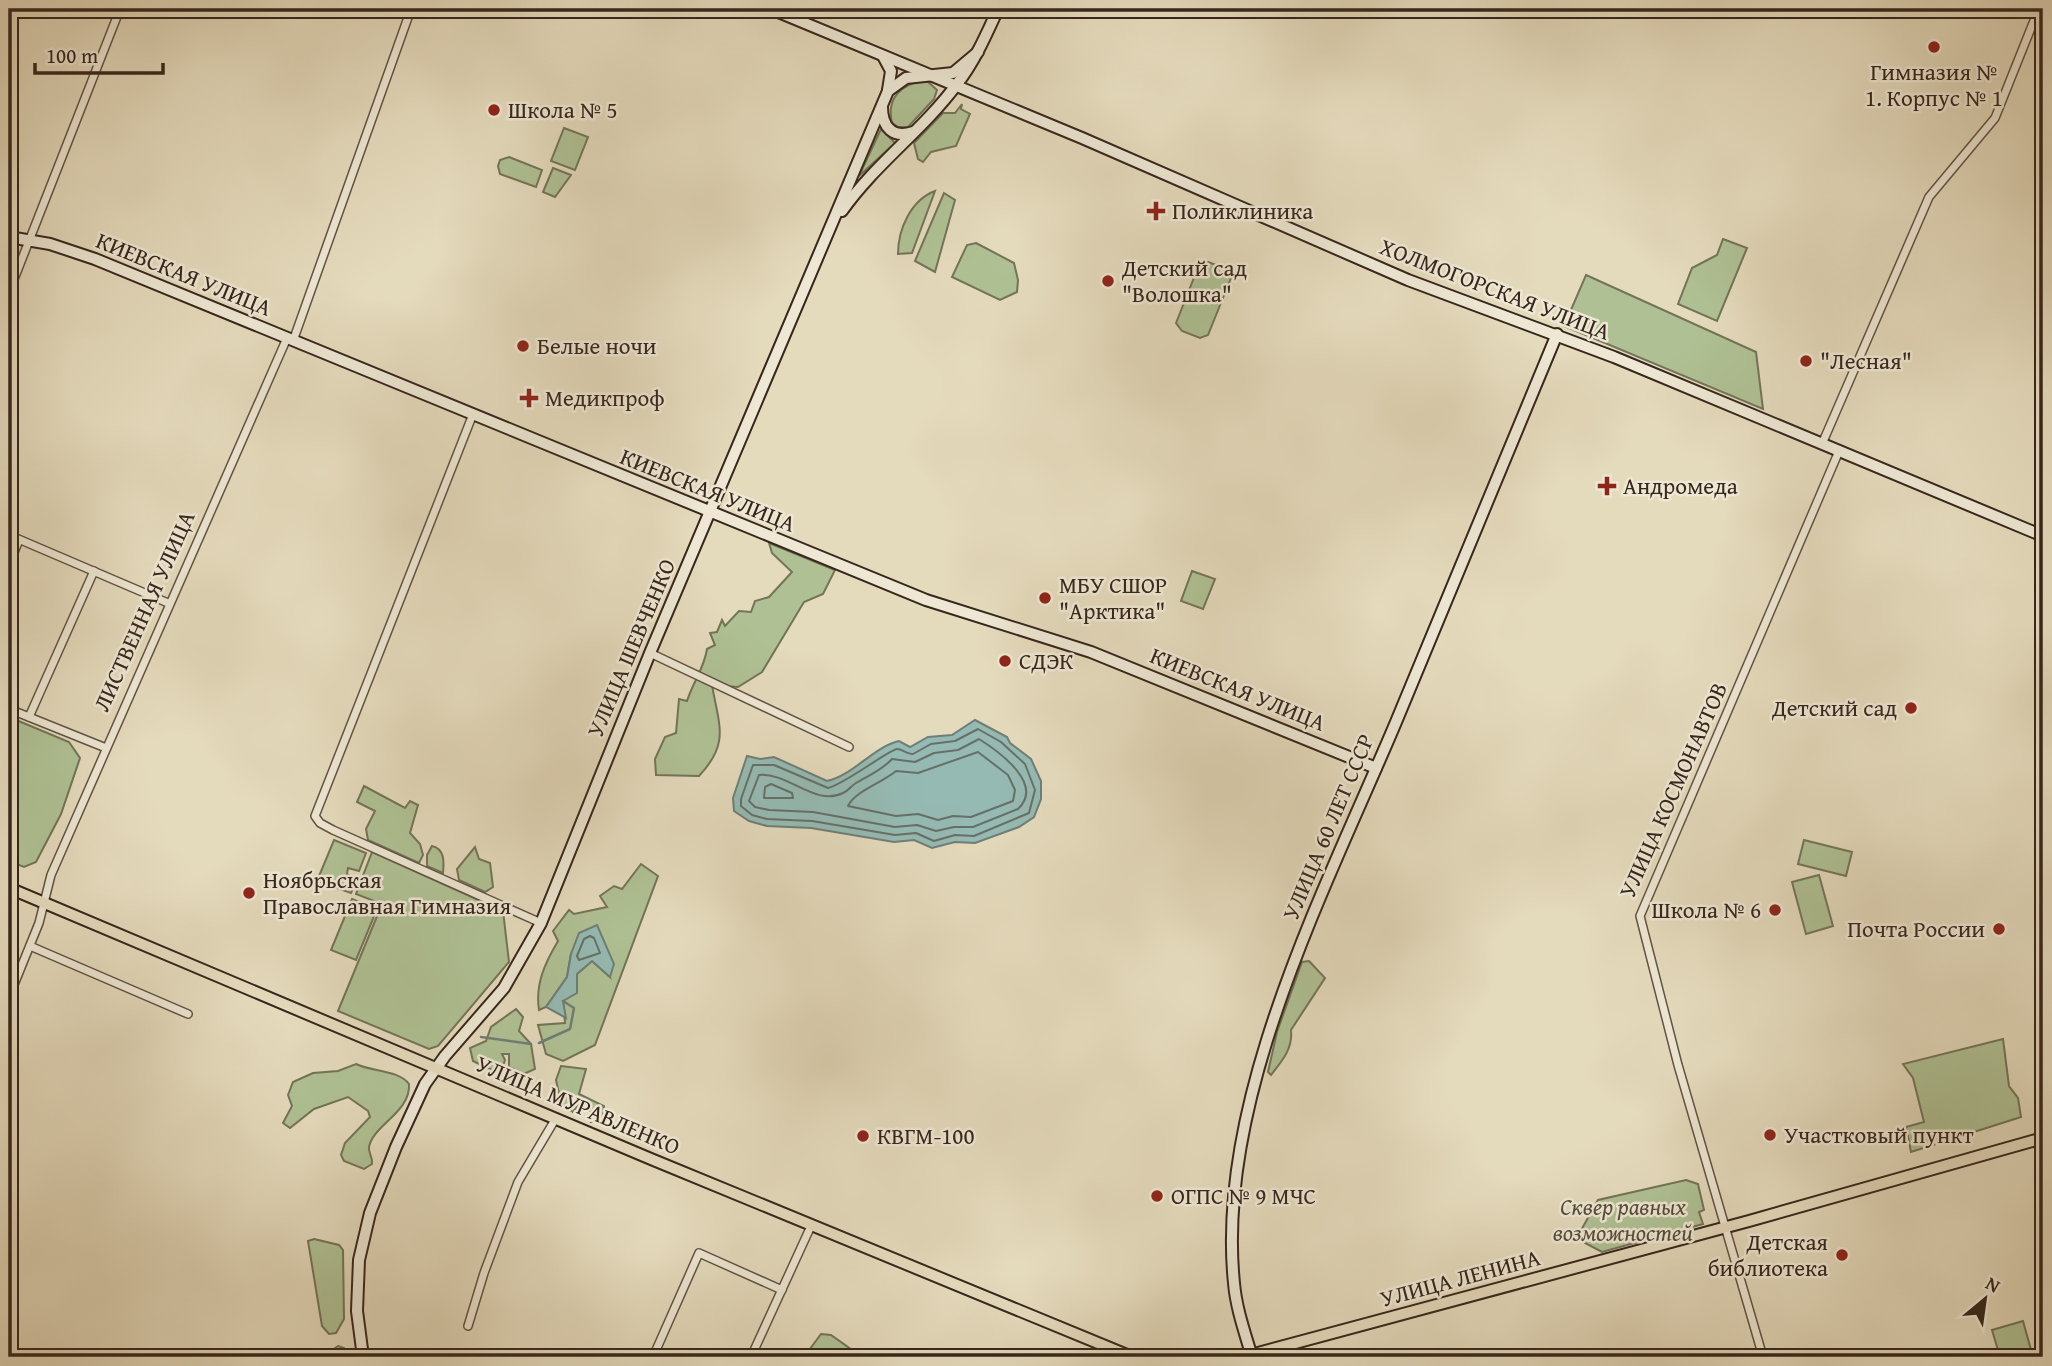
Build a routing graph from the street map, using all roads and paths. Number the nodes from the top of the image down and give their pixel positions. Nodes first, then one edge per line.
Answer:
1 (120, 9) edge
2 (411, 9) edge
3 (771, 9) edge
4 (998, 9) edge
5 (2035, 18) dead end
6 (874, 51) junction
7 (978, 52) junction
8 (934, 76) junction
9 (957, 85) junction
10 (886, 94) junction
11 (936, 109) junction
12 (914, 132) junction
13 (832, 225) junction
14 (9, 237) edge
15 (29, 241) junction
16 (9, 292) edge
17 (1557, 334) junction
18 (290, 340) junction
19 (473, 414) junction
20 (1822, 444) junction
21 (1839, 451) junction
22 (710, 514) junction
23 (9, 535) edge
24 (2043, 536) edge
25 (19, 540) junction
26 (9, 565) edge
27 (94, 571) junction
28 (168, 603) junction
29 (650, 653) junction
30 (9, 709) edge
31 (29, 717) junction
32 (849, 747) dead end
33 (106, 748) junction
34 (1376, 768) junction
35 (9, 888) edge
36 (44, 902) junction
37 (541, 923) junction
38 (30, 946) junction
39 (9, 998) edge
40 (188, 1014) dead end
41 (436, 1068) junction
42 (556, 1118) junction
43 (2043, 1138) edge
44 (811, 1226) junction
45 (1726, 1227) junction
46 (782, 1290) junction
47 (468, 1326) dead end
48 (363, 1357) edge
49 (653, 1357) edge
50 (751, 1357) edge
51 (1132, 1357) edge
52 (1249, 1357) edge
53 (1763, 1357) edge

1 - 15 street
2 - 18 street, ЛИСТВЕННАЯ УЛИЦА
3 - 6 street, ХОЛМОГОРСКАЯ УЛИЦА
4 - 7 street
5 - 20 street
6 - 8 street, ХОЛМОГОРСКАЯ УЛИЦА
6 - 10 street
7 - 8 street
7 - 9 street
8 - 9 street, ХОЛМОГОРСКАЯ УЛИЦА
8 - 10 street
8 - 11 street
9 - 11 street
9 - 17 street, ХОЛМОГОРСКАЯ УЛИЦА
10 - 12 street
10 - 13 street
11 - 12 street
12 - 13 street
13 - 22 street, УЛИЦА ШЕВЧЕНКО
14 - 15 street, КИЕВСКАЯ УЛИЦА
15 - 16 street
15 - 18 street, КИЕВСКАЯ УЛИЦА
17 - 20 street, ХОЛМОГОРСКАЯ УЛИЦА
17 - 34 street, УЛИЦА 60 ЛЕТ СССР
18 - 19 street, КИЕВСКАЯ УЛИЦА
18 - 28 street, ЛИСТВЕННАЯ УЛИЦА
19 - 22 street, КИЕВСКАЯ УЛИЦА
19 - 37 street
20 - 21 street, ХОЛМОГОРСКАЯ УЛИЦА
21 - 24 street, ХОЛМОГОРСКАЯ УЛИЦА
21 - 45 street, УЛИЦА КОСМОНАВТОВ
22 - 29 street, УЛИЦА ШЕВЧЕНКО
22 - 34 street, КИЕВСКАЯ УЛИЦА
23 - 25 street
25 - 26 street
25 - 27 street
27 - 28 street
27 - 31 street
28 - 33 street, ЛИСТВЕННАЯ УЛИЦА
29 - 32 street
29 - 37 street, УЛИЦА ШЕВЧЕНКО
30 - 31 street
31 - 33 street
33 - 36 street, ЛИСТВЕННАЯ УЛИЦА
34 - 52 street, УЛИЦА 60 ЛЕТ СССР
35 - 36 main road, УЛИЦА МУРАВЛЕНКО
36 - 38 street, ЛИСТВЕННАЯ УЛИЦА
36 - 41 main road, УЛИЦА МУРАВЛЕНКО
37 - 41 street, УЛИЦА ШЕВЧЕНКО
38 - 39 street, ЛИСТВЕННАЯ УЛИЦА
38 - 40 street
41 - 42 main road, УЛИЦА МУРАВЛЕНКО
41 - 48 street, УЛИЦА ШЕВЧЕНКО
42 - 44 main road, УЛИЦА МУРАВЛЕНКО
42 - 47 street
43 - 45 main road, УЛИЦА ЛЕНИНА
44 - 46 street
44 - 51 main road, УЛИЦА МУРАВЛЕНКО
45 - 52 main road, УЛИЦА ЛЕНИНА
45 - 53 street, УЛИЦА КОСМОНАВТОВ
46 - 49 street
46 - 50 street

